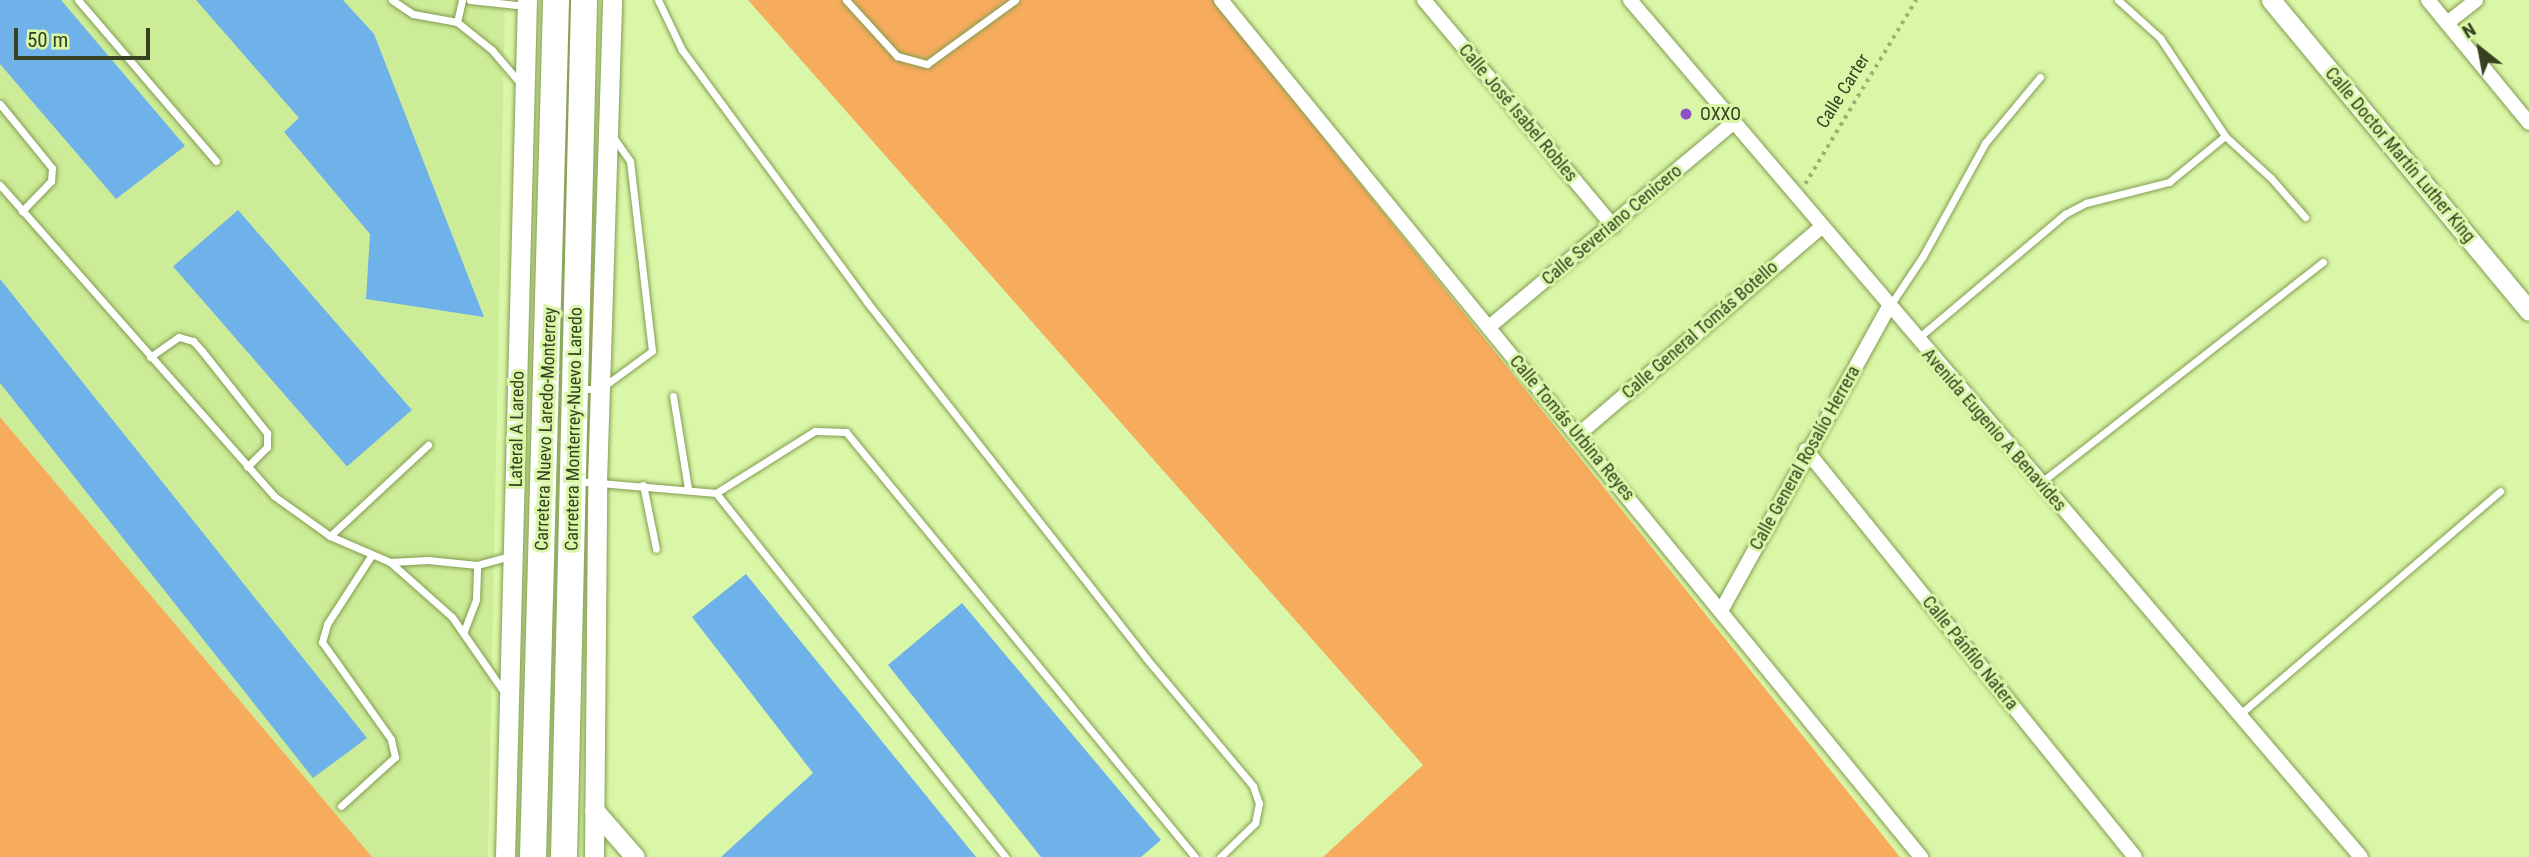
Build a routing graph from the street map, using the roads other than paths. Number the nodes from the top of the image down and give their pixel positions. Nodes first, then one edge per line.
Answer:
1 (78, 0) edge
2 (392, 0) edge
3 (462, 0) edge
4 (470, 0) edge
5 (556, 0) edge
6 (584, 0) edge
7 (612, 0) edge
8 (658, 0) edge
9 (846, 0) edge
10 (1015, 0) edge
11 (1221, 0) edge
12 (1424, 0) edge
13 (1630, 0) edge
14 (2118, 0) edge
15 (2271, 0) edge
16 (2428, 0) edge
17 (2476, 0) edge
18 (526, 3) edge
19 (457, 22) junction
20 (2447, 23) junction
21 (2040, 77) dead end
22 (523, 87) junction
23 (0, 104) edge
24 (2524, 107) edge
25 (1734, 122) junction
26 (2529, 123) edge
27 (608, 131) junction
28 (2225, 136) junction
29 (216, 161) dead end
30 (0, 184) edge
31 (22, 211) junction
32 (2305, 217) dead end
33 (1613, 226) junction
34 (1821, 227) junction
35 (2323, 262) dead end
36 (1889, 307) junction
37 (2529, 311) edge
38 (1489, 327) junction
39 (1917, 340) junction
40 (150, 357) junction
41 (588, 389) junction
42 (673, 396) dead end
43 (1579, 434) junction
44 (428, 445) dead end
45 (1806, 450) junction
46 (247, 467) junction
47 (585, 481) junction
48 (2039, 483) junction
49 (643, 485) junction
50 (688, 489) junction
51 (2500, 491) dead end
52 (716, 493) junction
53 (330, 536) junction
54 (656, 549) dead end
55 (513, 555) junction
56 (371, 556) junction
57 (390, 562) junction
58 (477, 565) junction
59 (1721, 609) junction
60 (464, 631) junction
61 (509, 699) junction
62 (2239, 715) junction
63 (341, 806) dead end
64 (594, 810) junction
65 (505, 857) edge
66 (533, 857) edge
67 (564, 857) edge
68 (594, 857) edge
69 (635, 857) edge
70 (1006, 857) edge
71 (1195, 857) edge
72 (1220, 857) edge
73 (1921, 857) edge
74 (2134, 857) edge
75 (2361, 857) edge

1 - 29 lane
2 - 19 lane
3 - 19 lane
4 - 18 lane
5 - 66 highway, Carretera Nuevo Laredo-Monterrey
6 - 41 highway, Carretera Monterrey-Nuevo Laredo
7 - 27 street
8 - 72 lane
9 - 10 lane
11 - 38 street, Calle Tomás Urbina Reyes
12 - 33 street, Calle José Isabel Robles
13 - 25 street, Avenida Eugenio A Benavides
14 - 28 lane
15 - 37 street, Calle Doctor Martín Luther King
16 - 20 street
17 - 20 street
18 - 22 street, Lateral A Laredo
19 - 22 lane
20 - 24 street
21 - 36 lane
22 - 55 street, Lateral A Laredo
23 - 31 lane
24 - 26 street
25 - 33 street, Calle Severiano Cenicero
25 - 34 street, Avenida Eugenio A Benavides
27 - 41 street
27 - 41 lane
28 - 32 lane
28 - 39 lane
30 - 31 lane
31 - 40 lane
33 - 38 street, Calle Severiano Cenicero
34 - 36 street, Avenida Eugenio A Benavides
34 - 43 street, Calle General Tomás Botello
35 - 48 lane
36 - 39 street, Avenida Eugenio A Benavides
36 - 45 street, Calle General Rosalío Herrera
38 - 43 street, Calle Tomás Urbina Reyes
39 - 48 street, Avenida Eugenio A Benavides
40 - 46 lane
40 - 46 lane
41 - 47 highway, Carretera Monterrey-Nuevo Laredo
42 - 50 lane
43 - 59 street, Calle Tomás Urbina Reyes
44 - 53 lane
45 - 59 street, Calle General Rosalío Herrera
45 - 74 street, Calle Pánfilo Natera
46 - 53 lane
47 - 49 lane
47 - 64 street
47 - 67 highway, Carretera Monterrey-Nuevo Laredo
48 - 62 street, Avenida Eugenio A Benavides
49 - 50 lane
49 - 54 lane
50 - 52 lane
51 - 62 lane
52 - 70 lane
52 - 71 lane
53 - 56 lane
55 - 58 lane
55 - 61 street, Lateral A Laredo
56 - 57 lane
56 - 63 lane
57 - 58 lane
57 - 60 lane
58 - 60 lane
59 - 73 street, Calle Tomás Urbina Reyes
60 - 61 lane
61 - 65 street, Lateral A Laredo
62 - 75 street, Avenida Eugenio A Benavides
64 - 68 street
64 - 69 street

